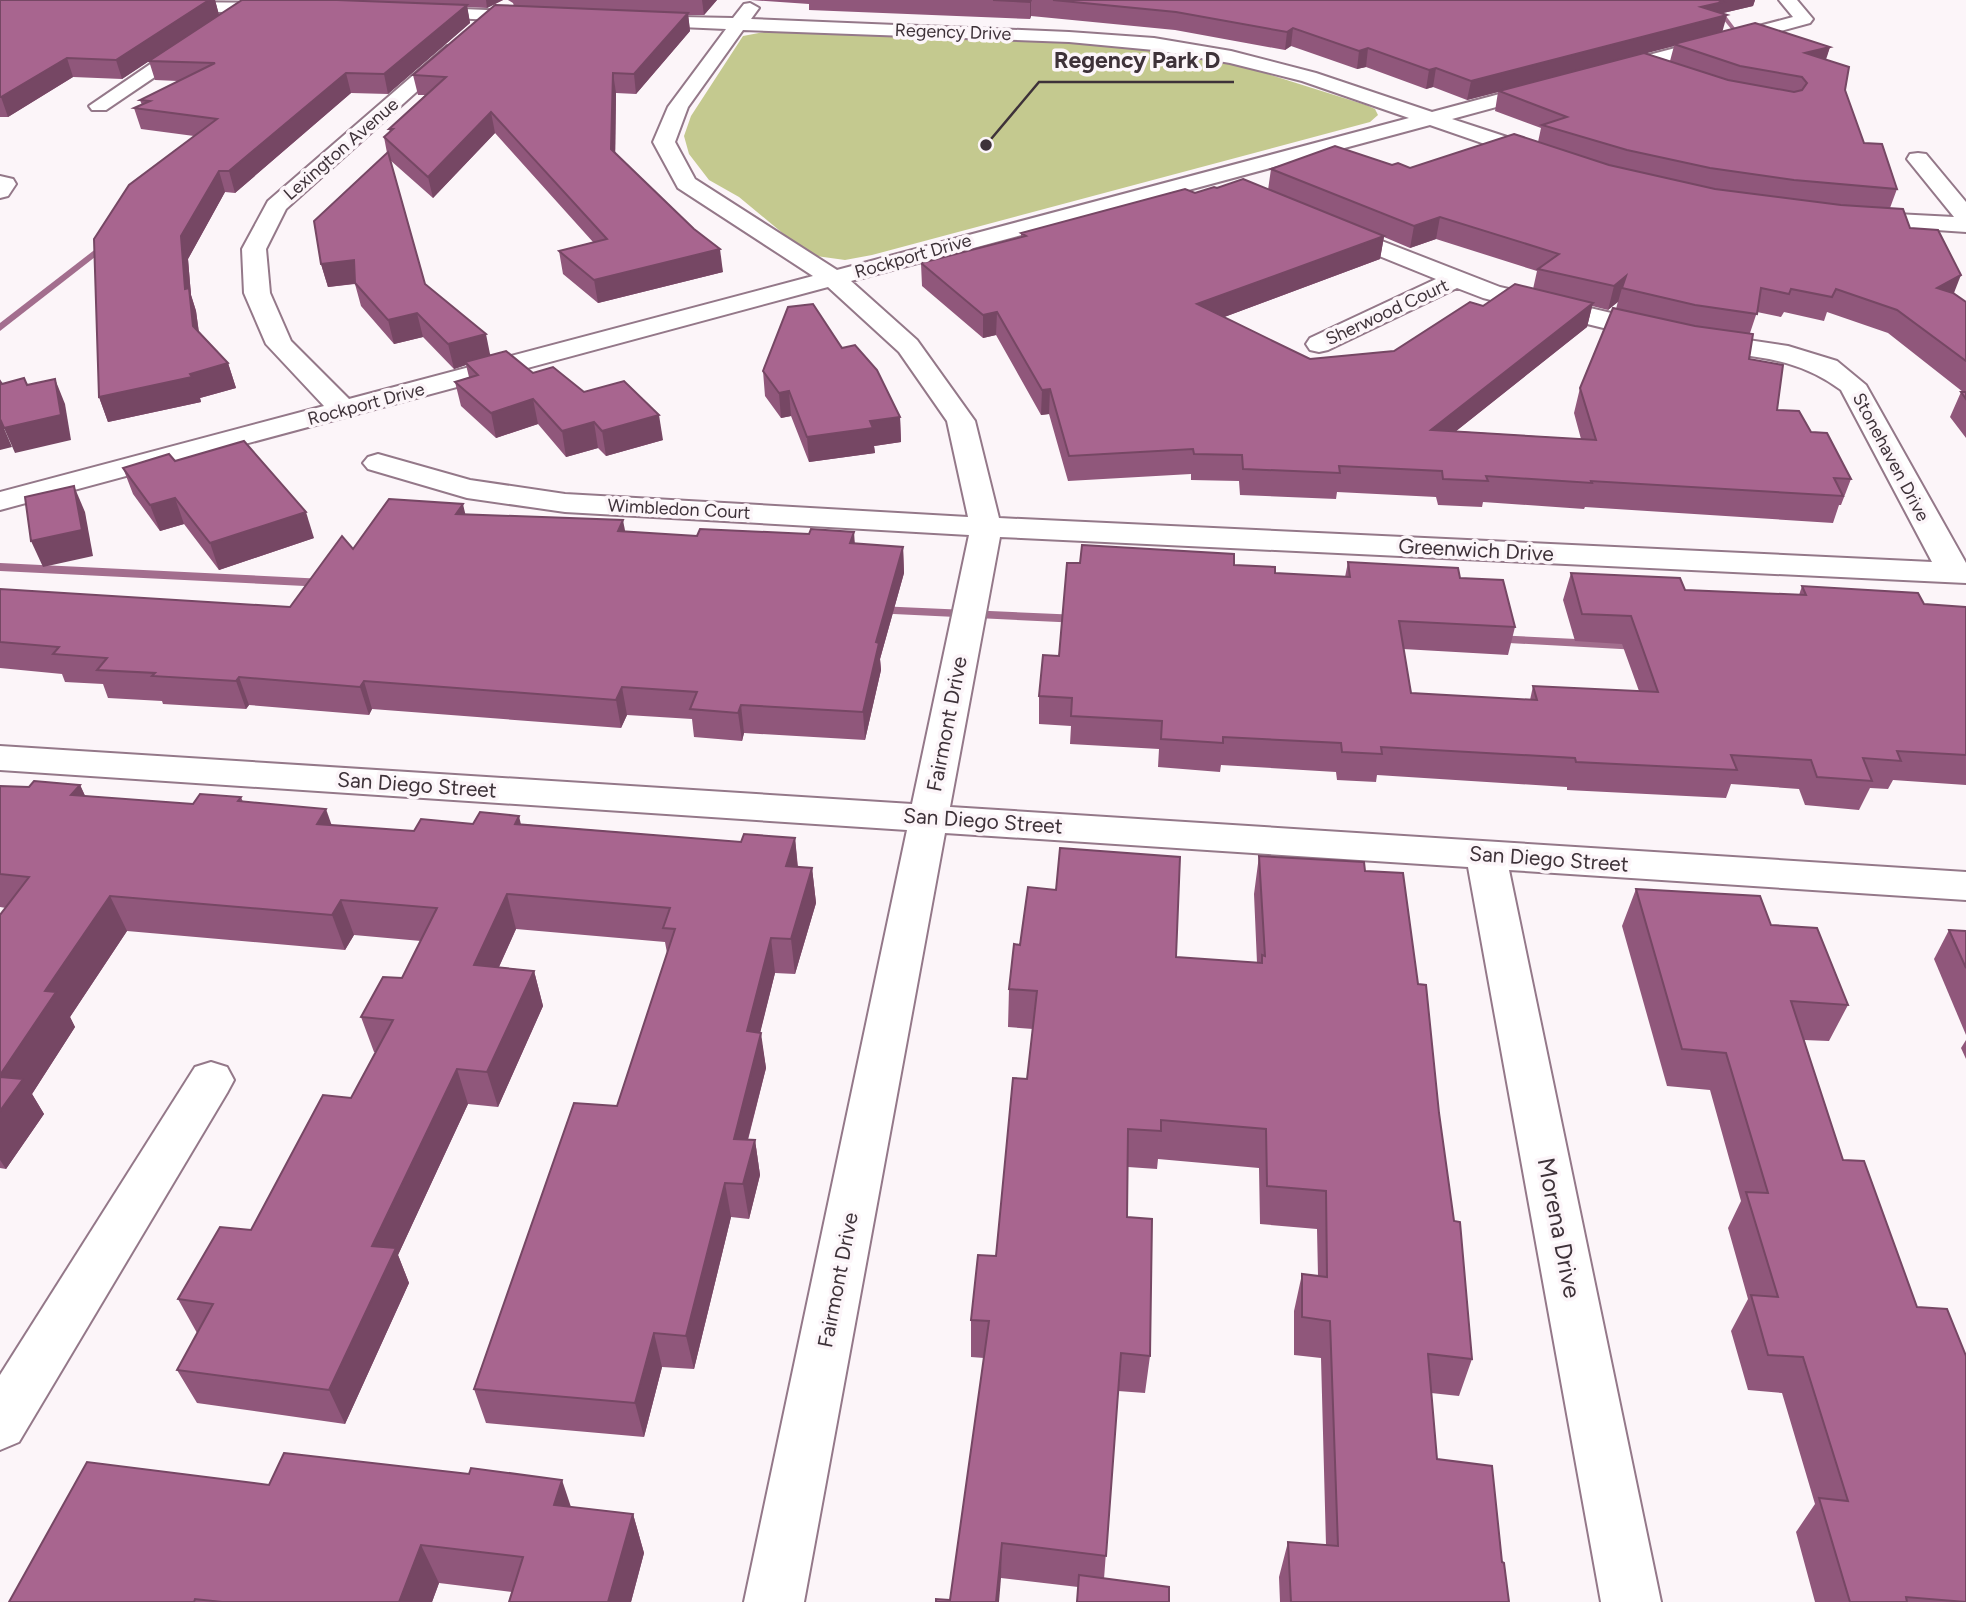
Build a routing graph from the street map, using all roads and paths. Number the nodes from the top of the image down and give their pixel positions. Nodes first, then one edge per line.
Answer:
1 (1788, 0) edge
2 (252, 3) edge
3 (152, 7) edge
4 (502, 7) edge
5 (302, 8) edge
6 (398, 12) edge
7 (747, 12) edge
8 (561, 18) edge
9 (616, 20) edge
10 (1640, 63) junction
11 (1678, 75) edge
12 (99, 106) dead end
13 (1429, 119) junction
14 (1919, 159) dead end
15 (1560, 162) edge
16 (1209, 177) junction
17 (0, 183) edge
18 (0, 191) edge
19 (1245, 192) edge
20 (1966, 217) edge
21 (1306, 218) edge
22 (1833, 218) edge
23 (1966, 225) edge
24 (833, 278) junction
25 (1456, 279) junction
26 (1319, 344) dead end
27 (344, 411) junction
28 (378, 463) dead end
29 (0, 501) edge
30 (986, 527) junction
31 (1960, 573) edge
32 (0, 758) edge
33 (929, 818) junction
34 (1486, 854) junction
35 (1966, 886) edge
36 (211, 1080) dead end
37 (0, 1424) edge
38 (774, 1602) edge
39 (1631, 1602) edge

1 - 10 street, Rockport Drive
2 - 3 street
2 - 5 street
2 - 12 street
4 - 6 street
4 - 8 street
4 - 27 street, Lexington Avenue
7 - 9 street, Regency Drive
7 - 13 street, Regency Drive
7 - 24 street, Fairmont Drive
10 - 11 street
10 - 13 street, Rockport Drive
13 - 15 street, Regency Drive
13 - 16 street, Rockport Drive
14 - 20 street
16 - 19 street
16 - 24 street, Rockport Drive
17 - 18 street
21 - 25 street, Stonehaven Drive
22 - 23 street
24 - 27 street, Rockport Drive
24 - 30 street, Fairmont Drive
25 - 26 street, Sherwood Court
25 - 31 street, Stonehaven Drive
27 - 29 street, Rockport Drive
28 - 30 street, Wimbledon Court
30 - 31 street, Greenwich Drive
30 - 33 street, Fairmont Drive
32 - 33 street, San Diego Street
33 - 34 street, San Diego Street
33 - 38 street, Fairmont Drive
34 - 35 street, San Diego Street
34 - 39 street, Morena Drive
36 - 37 street

